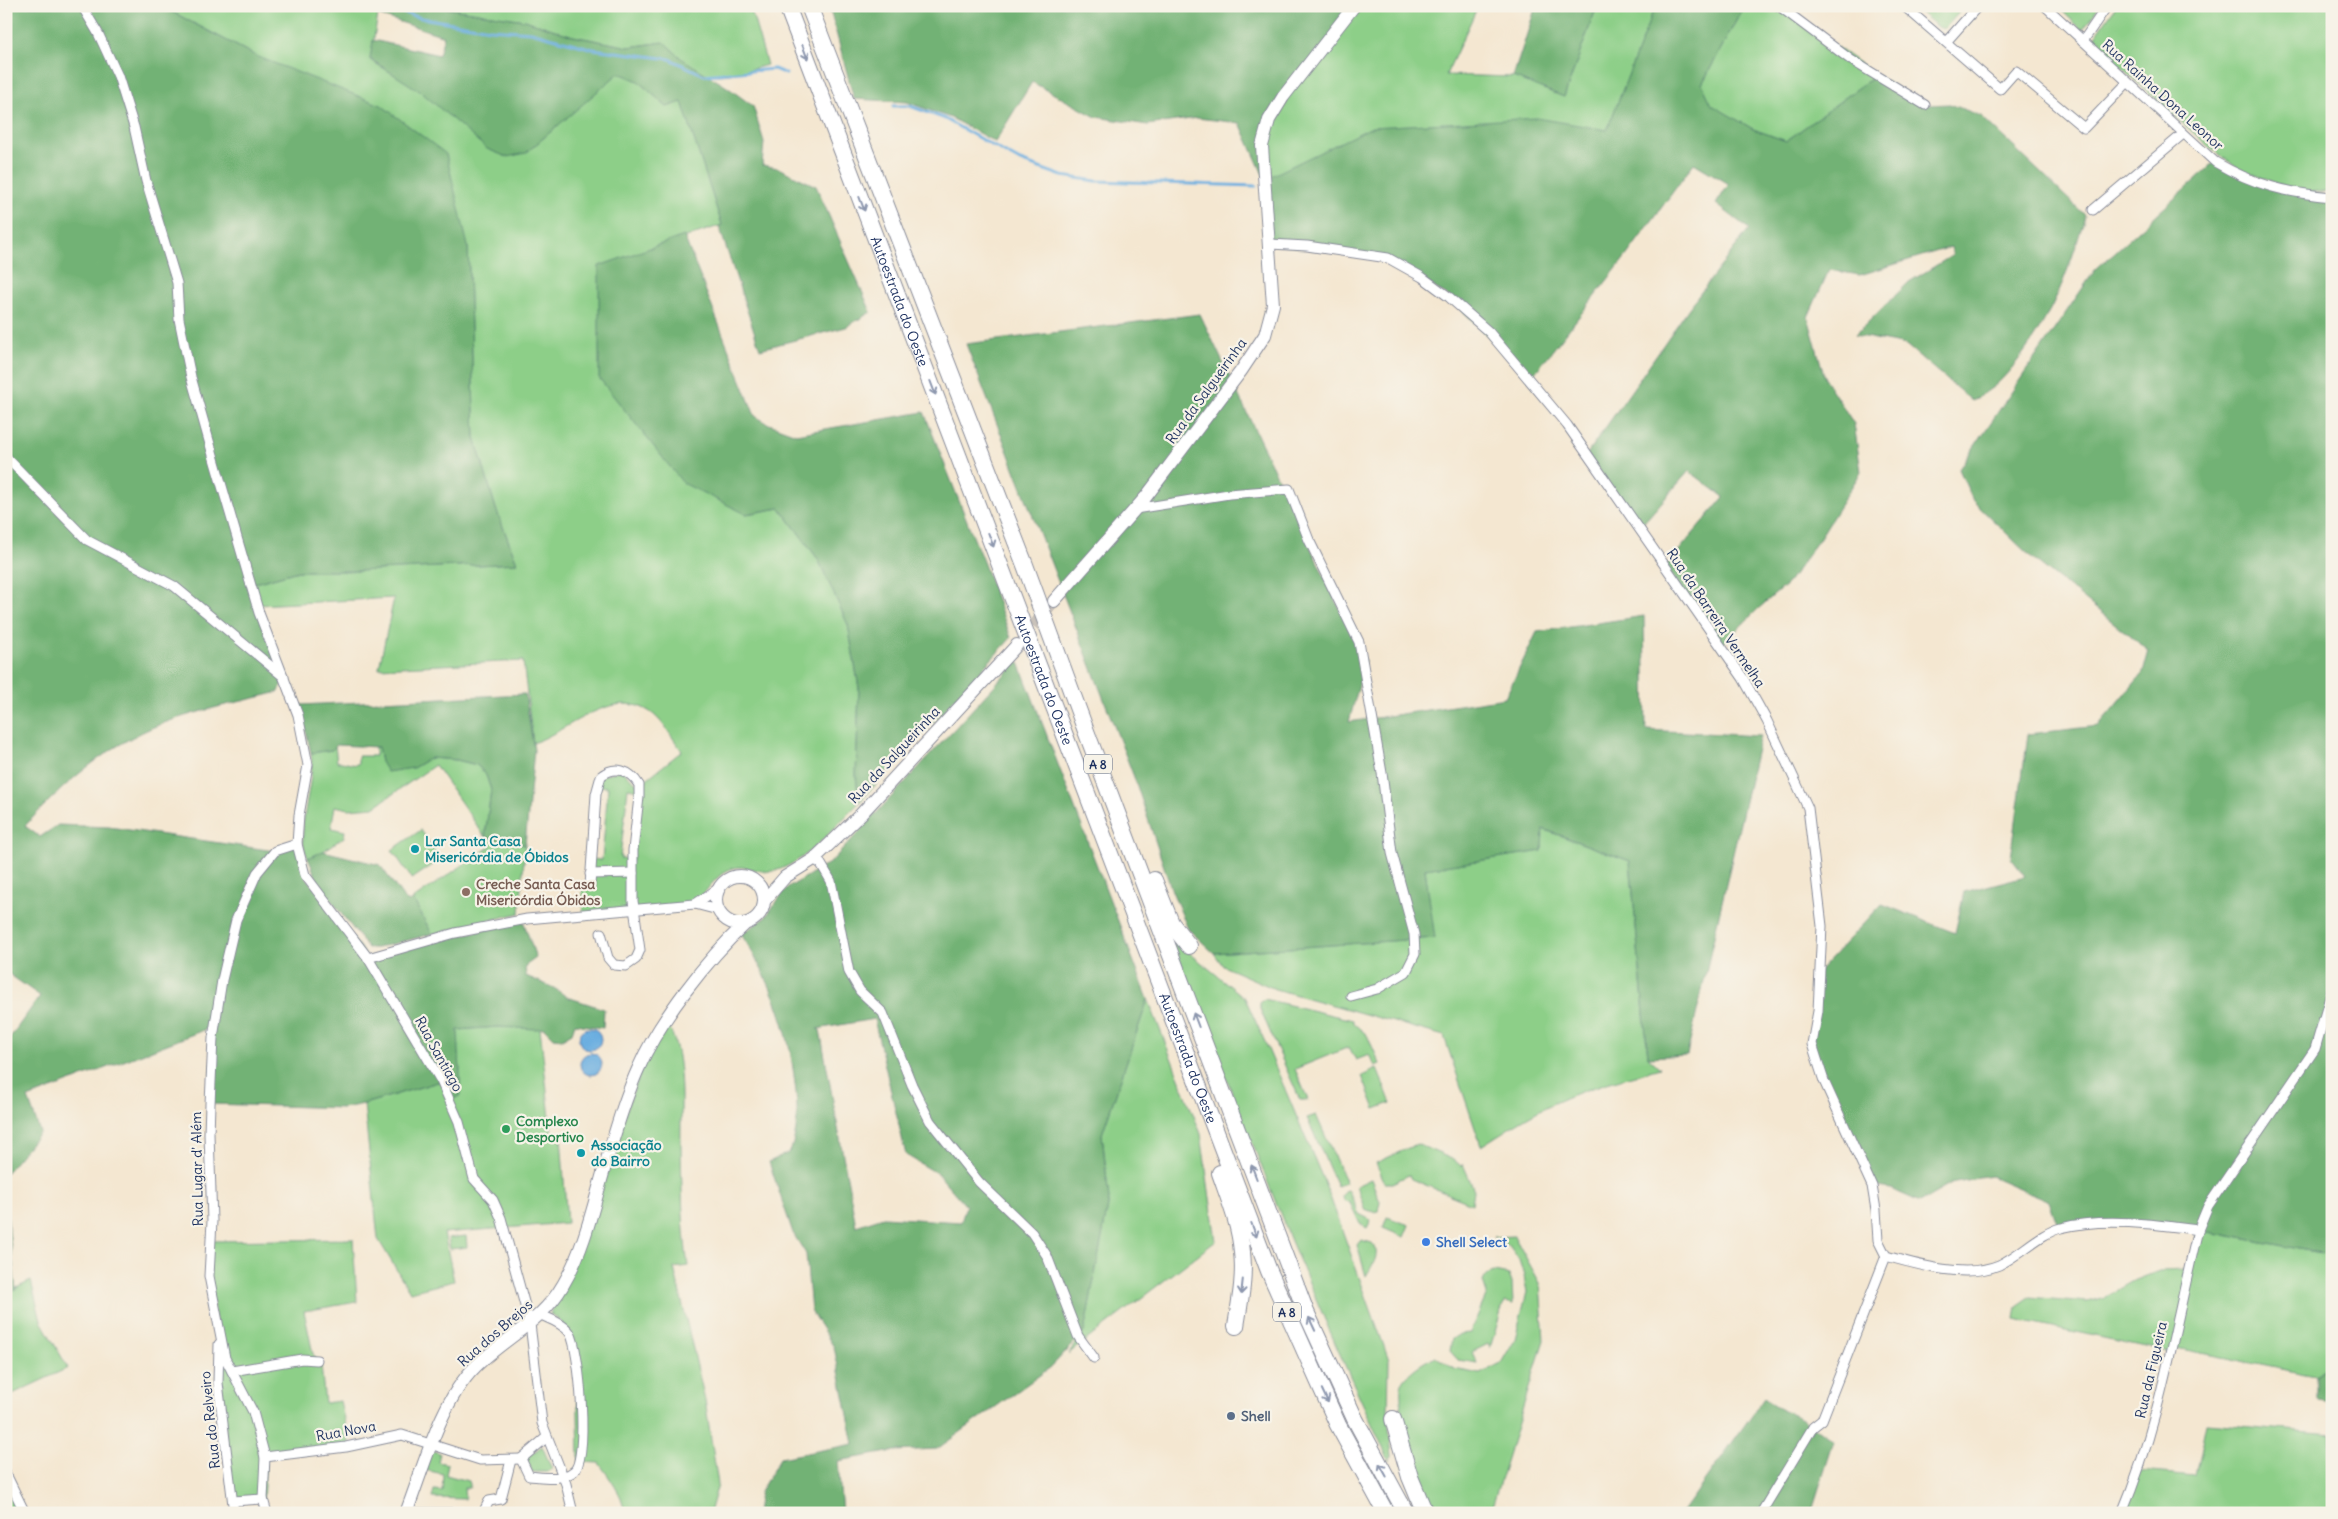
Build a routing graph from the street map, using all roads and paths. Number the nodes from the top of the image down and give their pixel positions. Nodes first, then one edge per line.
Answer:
1 (82, 6) edge
2 (787, 6) edge
3 (809, 6) edge
4 (1354, 6) edge
5 (1779, 6) edge
6 (1904, 6) edge
7 (1978, 6) edge
8 (2045, 6) edge
9 (2108, 6) edge
10 (2083, 41) junction
11 (1946, 42) junction
12 (2127, 83) junction
13 (1925, 105) dead end
14 (2183, 134) junction
15 (2332, 197) edge
16 (2093, 210) dead end
17 (1270, 244) junction
18 (6, 457) edge
19 (1135, 509) junction
20 (1054, 602) tunnel mouth
21 (1017, 645) tunnel mouth
22 (284, 677) junction
23 (1086, 731) junction
24 (297, 844) junction
25 (814, 859) junction
26 (633, 873) junction
27 (590, 874) junction
28 (785, 877) junction
29 (756, 882) junction
30 (590, 886) dead end
31 (719, 888) junction
32 (764, 901) junction
33 (695, 904) junction
34 (633, 910) junction
35 (722, 915) junction
36 (744, 924) junction
37 (601, 933) dead end
38 (728, 941) junction
39 (1189, 946) dead end
40 (368, 958) junction
41 (2332, 990) edge
42 (1351, 996) dead end
43 (1204, 1103) junction
44 (2198, 1230) junction
45 (1886, 1256) junction
46 (541, 1315) junction
47 (219, 1323) junction
48 (530, 1324) junction
49 (1236, 1326) dead end
50 (1094, 1358) dead end
51 (317, 1360) dead end
52 (232, 1371) junction
53 (1393, 1419) dead end
54 (547, 1437) junction
55 (430, 1444) junction
56 (266, 1457) junction
57 (521, 1459) junction
58 (511, 1460) junction
59 (6, 1474) edge
60 (561, 1478) junction
61 (263, 1499) junction
62 (233, 1501) junction
63 (25, 1513) edge
64 (234, 1513) edge
65 (268, 1513) edge
66 (406, 1513) edge
67 (415, 1513) edge
68 (458, 1513) edge
69 (483, 1513) edge
70 (573, 1513) edge
71 (1386, 1513) edge
72 (1406, 1513) edge
73 (1425, 1513) edge
74 (1761, 1513) edge
75 (2122, 1513) edge

1 - 22 street, Rua Santiago
2 -> 43 highway, Autoestrada do Oeste / A 8
3 - 23 highway, Autoestrada do Oeste / A 8
4 - 17 street, Rua da Salgueirinha
5 - 13 street
6 - 11 street
7 - 11 street
8 - 10 street, Rua Rainha Dona Leonor
9 - 10 street
10 - 12 street, Rua Rainha Dona Leonor
11 - 12 street
12 - 14 street, Rua Rainha Dona Leonor
14 - 15 street, Rua Rainha Dona Leonor
14 - 16 street
17 - 19 street, Rua da Salgueirinha
17 - 45 street, Rua da Barreira Vermelha
18 - 22 street
19 - 20 street, Rua da Salgueirinha
19 - 42 street
21 - 25 street, Rua da Salgueirinha
22 - 24 street, Rua Santiago
23 - 39 highway
72 -> 23 highway, Autoestrada do Oeste / A 8
24 - 40 street, Rua Santiago
24 - 47 street, Rua Lugar d' Além
25 - 28 street, Rua da Salgueirinha
25 - 50 street
26 - 27 street
26 - 27 street
26 - 34 street
27 - 30 street
28 - 29 street, Rua da Salgueirinha
28 - 32 street, Rua da Salgueirinha
29 - 31 street
29 - 32 street
31 - 33 street
31 - 35 street
32 - 36 street
33 - 34 street
33 - 35 street
34 - 37 street
34 - 40 street
35 - 36 street
35 - 38 street
36 - 38 street, Rua dos Brejos
38 - 46 street, Rua dos Brejos
40 - 48 street, Rua Santiago
41 - 44 street, Rua da Figueira
43 -> 49 highway
43 -> 71 highway, Autoestrada do Oeste / A 8
44 - 45 street
44 - 75 street, Rua da Figueira
45 - 74 street
46 - 48 street, Rua dos Brejos
46 - 60 street
47 - 52 street, Rua Lugar d' Além
47 - 62 street, Rua do Relveiro
48 - 54 street, Rua Santiago
48 - 55 street, Rua dos Brejos
51 - 52 street
52 - 56 street, Rua Lugar d' Além
53 - 73 highway
54 - 57 street
54 - 60 street, Rua Santiago
55 - 56 street, Rua Nova
55 - 58 street, Rua Nova
55 - 66 street, Rua dos Brejos
56 - 61 street, Rua Lugar d' Além
57 - 58 street, Rua Nova
57 - 60 street
58 - 69 street
59 - 63 street
60 - 70 street, Rua Santiago
61 - 62 street
61 - 65 street, Rua Lugar d' Além
62 - 64 street, Rua do Relveiro
67 - 68 street

